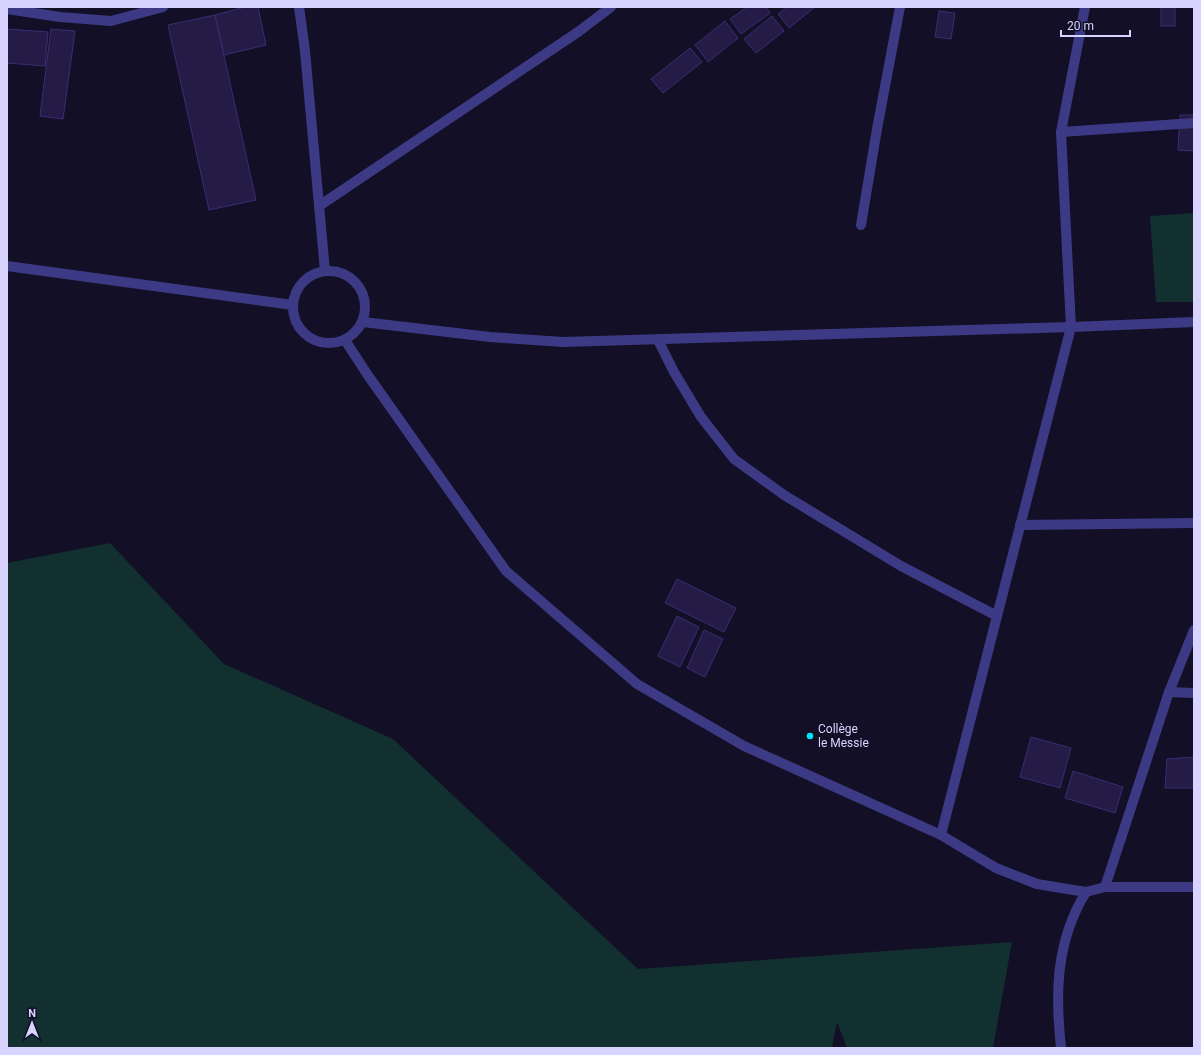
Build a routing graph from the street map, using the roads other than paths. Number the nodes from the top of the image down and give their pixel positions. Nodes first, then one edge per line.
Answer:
1 (163, 7) edge
2 (299, 7) edge
3 (611, 7) edge
4 (900, 7) edge
5 (1085, 7) edge
6 (7, 9) edge
7 (60, 12) edge
8 (1194, 123) edge
9 (1061, 132) junction
10 (319, 206) junction
11 (861, 225) dead end
12 (7, 266) edge
13 (325, 271) junction
14 (293, 305) junction
15 (363, 322) junction
16 (1194, 322) edge
17 (1071, 327) junction
18 (346, 340) junction
19 (658, 340) junction
20 (1194, 523) edge
21 (1020, 524) junction
22 (997, 616) junction
23 (1194, 630) edge
24 (1169, 692) junction
25 (1194, 693) edge
26 (942, 835) junction
27 (1105, 887) junction
28 (1194, 887) edge
29 (1086, 892) junction
30 (1061, 1048) edge

1 - 7 street
2 - 10 street
3 - 10 street
4 - 11 street
5 - 9 street
6 - 7 street
8 - 9 street
9 - 17 street
10 - 13 street
12 - 14 street
13 - 14 street
13 - 15 street
14 - 18 street
15 - 18 street
15 - 19 street
16 - 17 street
17 - 19 street
17 - 21 street
18 - 26 street
19 - 22 street
20 - 21 street
21 - 22 street
22 - 26 street
23 - 24 street
24 - 25 street
24 - 27 street
26 - 29 street
27 - 28 street
27 - 29 street
29 - 30 street

